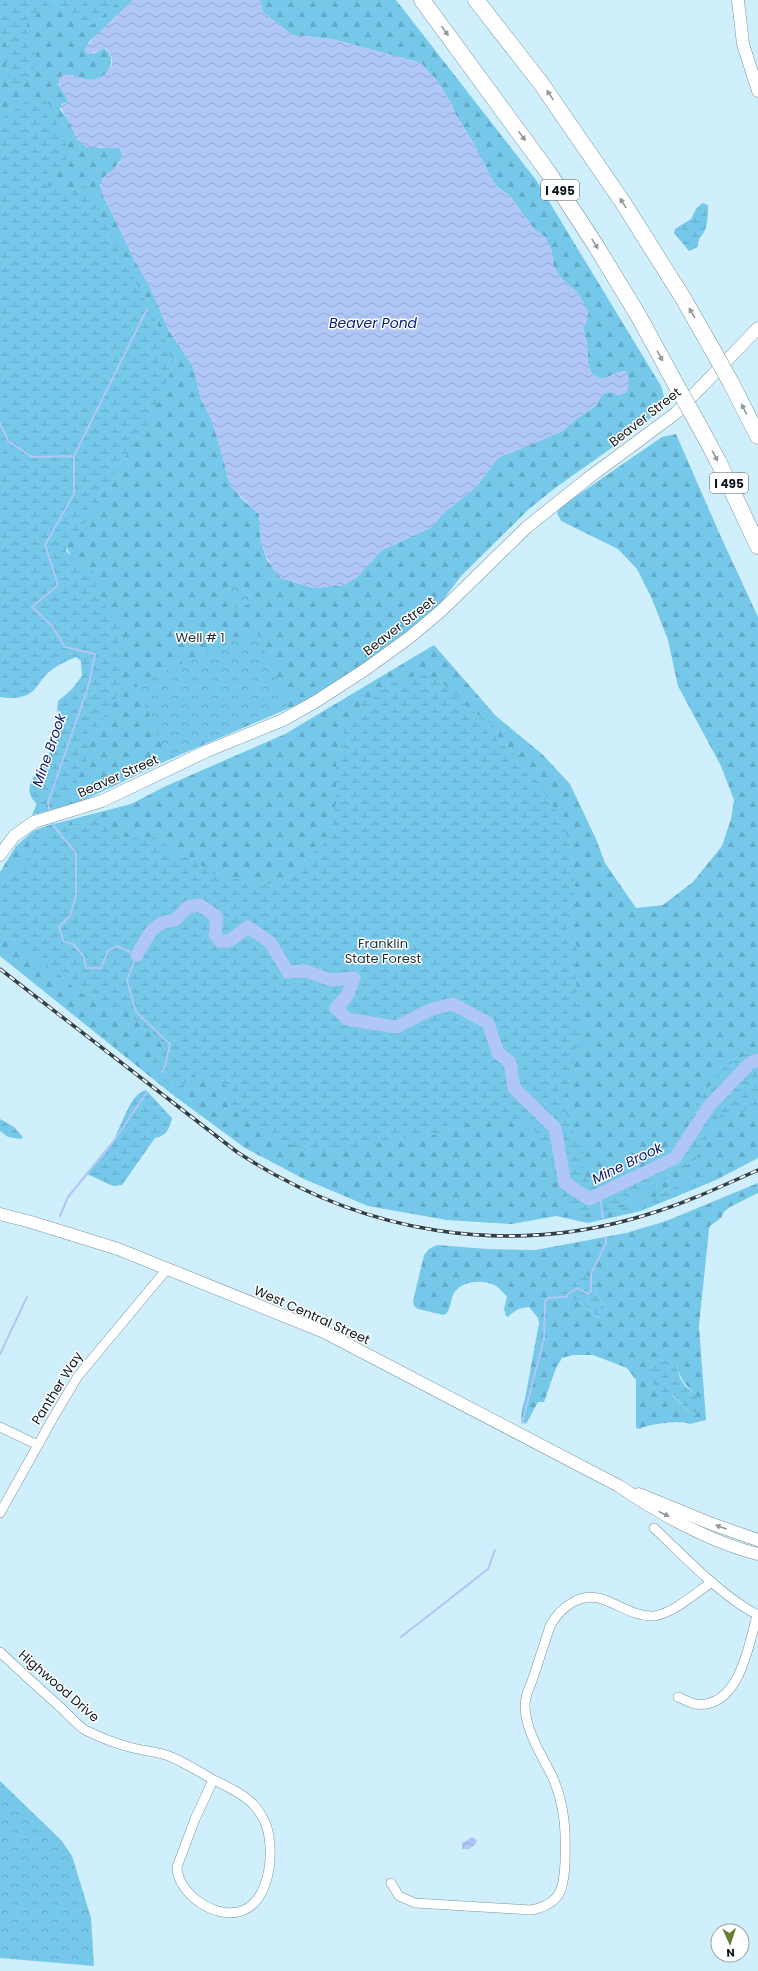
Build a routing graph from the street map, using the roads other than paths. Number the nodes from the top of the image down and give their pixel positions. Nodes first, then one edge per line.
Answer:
1 (422, 0) edge
2 (476, 0) edge
3 (738, 0) edge
4 (758, 91) edge
5 (758, 328) edge
6 (758, 436) edge
7 (758, 546) edge
8 (0, 855) edge
9 (0, 1214) edge
10 (167, 1269) junction
11 (0, 1427) edge
12 (38, 1445) junction
13 (619, 1486) junction
14 (0, 1514) edge
15 (654, 1528) dead end
16 (758, 1540) edge
17 (758, 1554) edge
18 (712, 1582) junction
19 (758, 1615) edge
20 (0, 1652) edge
21 (678, 1697) dead end
22 (213, 1780) junction
23 (391, 1883) dead end

1 -> 7 highway, I 495, bridge
6 -> 2 highway, bridge
3 - 4 main road
5 - 8 main road, Beaver Street
9 - 10 main road, West Central Street
10 - 12 street, Panther Way
10 - 13 main road, West Central Street
11 - 12 street
12 - 14 street, Panther Way
16 -> 13 main road, West Central Street
13 -> 17 main road, West Central Street
15 - 18 street
18 - 19 street
18 - 23 street
19 - 21 street
20 - 22 street, Highwood Drive
22 - 22 street, Highwood Drive

